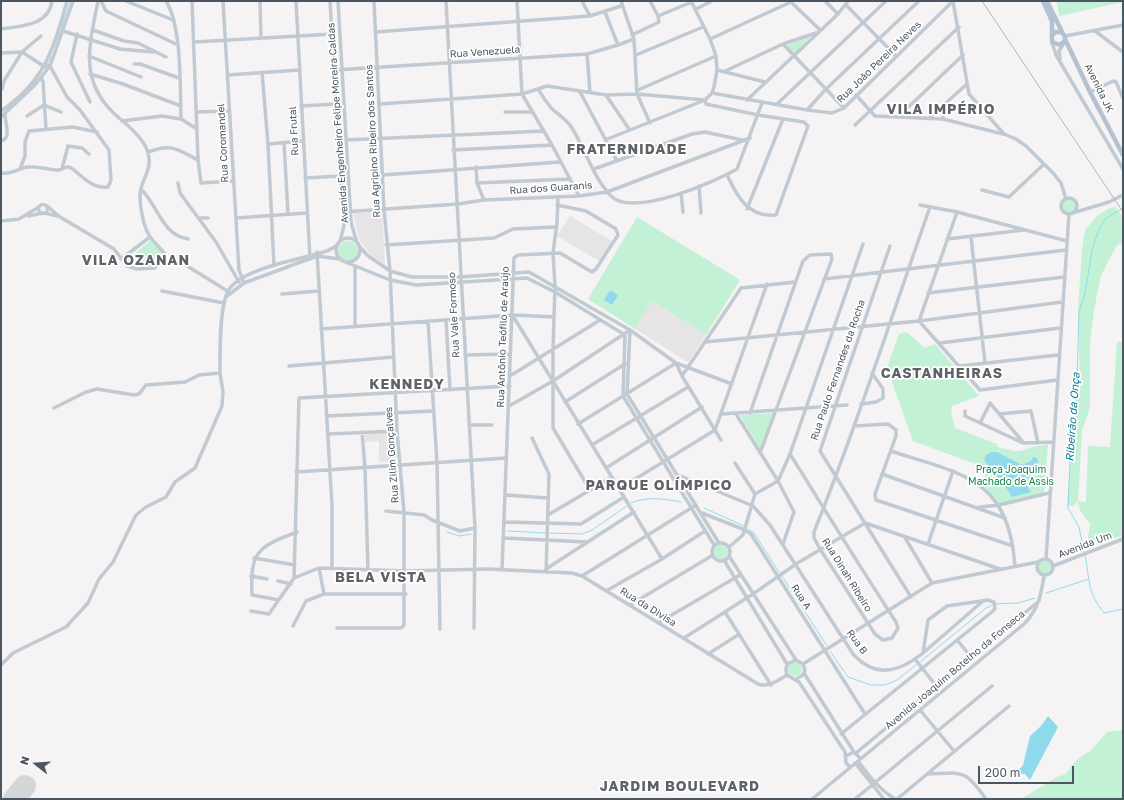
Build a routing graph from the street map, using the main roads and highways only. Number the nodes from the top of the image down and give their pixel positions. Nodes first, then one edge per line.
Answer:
1 (1043, 1) edge
2 (1047, 1) edge
3 (1052, 36) junction
4 (1064, 40) junction
5 (1070, 50) junction
6 (1123, 155) edge

1 - 3 main road
2 - 4 main road, Avenida JK
3 - 4 main road
3 - 4 main road
4 - 5 main road, Avenida JK
4 - 5 main road
5 - 6 main road, Avenida JK

